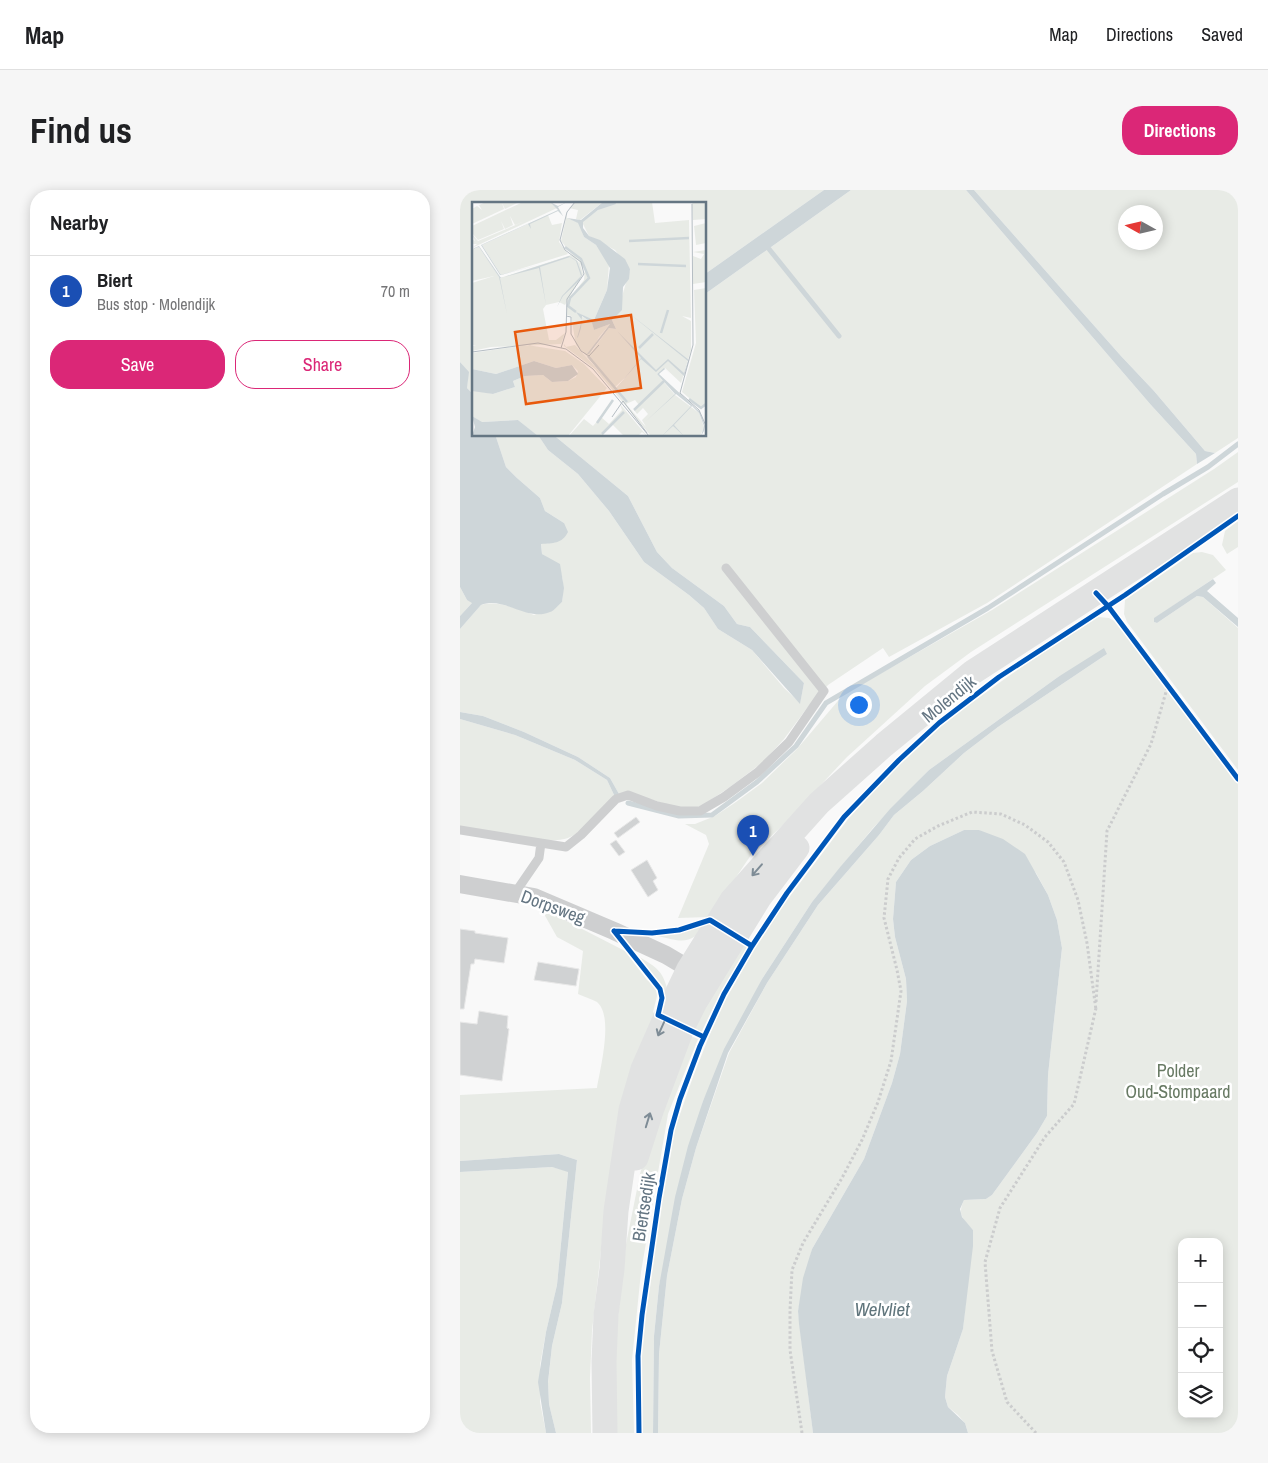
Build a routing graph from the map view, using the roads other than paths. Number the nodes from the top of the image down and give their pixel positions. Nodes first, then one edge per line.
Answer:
1 (1238, 500) edge
2 (726, 568) dead end
3 (460, 830) edge
4 (541, 842) junction
5 (460, 884) edge
6 (515, 892) junction
7 (699, 974) junction
8 (605, 1433) edge

1 - 7 main road, Molendijk
2 - 4 lane
3 - 4 lane
4 - 6 lane
5 - 6 street, Dorpsweg
6 - 7 street, Dorpsweg
7 - 8 main road, Biertsedijk

